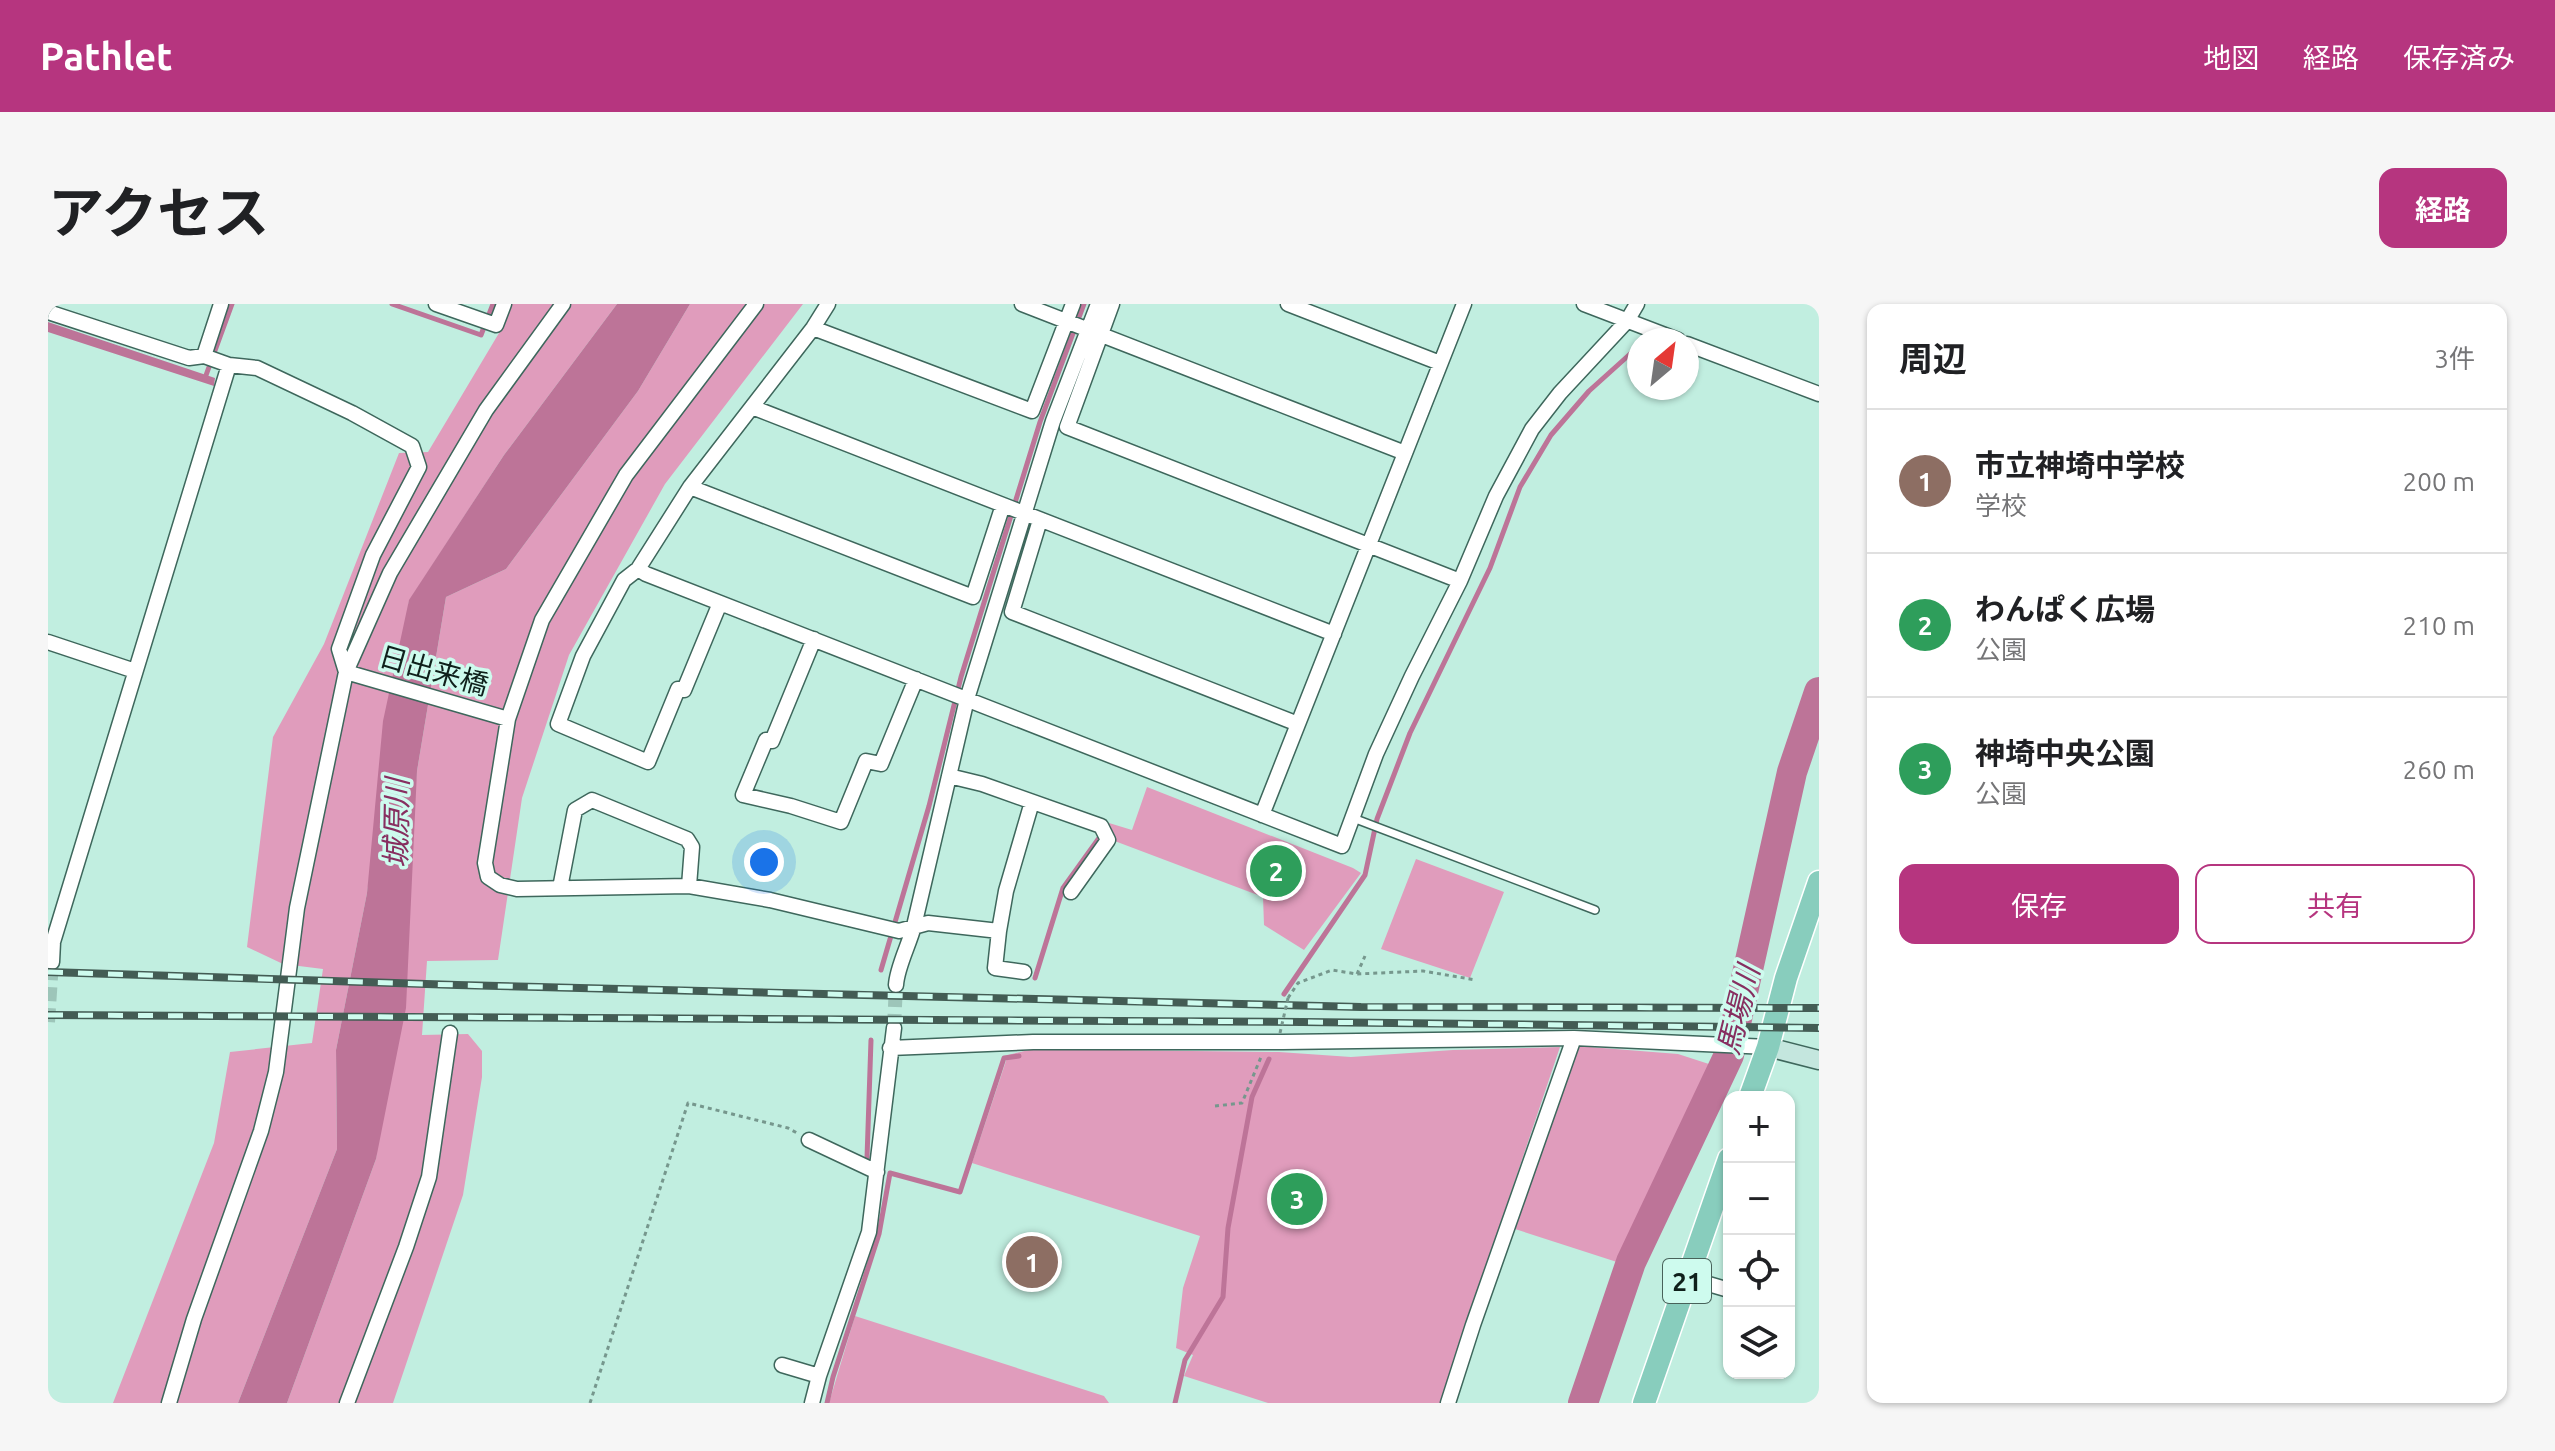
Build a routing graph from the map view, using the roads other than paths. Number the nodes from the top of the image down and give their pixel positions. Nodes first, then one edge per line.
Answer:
1 (221, 304) edge
2 (436, 304) edge
3 (504, 304) edge
4 (563, 304) edge
5 (756, 304) edge
6 (828, 304) edge
7 (1022, 304) edge
8 (1073, 304) edge
9 (1098, 304) edge
10 (1112, 304) edge
11 (1288, 304) edge
12 (1464, 304) edge
13 (1584, 304) edge
14 (1637, 304) edge
15 (48, 312) edge
16 (1066, 321) junction
17 (1627, 321) junction
18 (813, 328) junction
19 (1646, 328) edge
20 (1091, 331) junction
21 (1699, 349) edge
22 (204, 356) junction
23 (1440, 363) junction
24 (229, 365) junction
25 (1819, 394) edge
26 (752, 407) junction
27 (1405, 453) junction
28 (690, 487) junction
29 (1003, 505) junction
30 (1029, 515) junction
31 (1369, 544) junction
32 (638, 569) junction
33 (1460, 581) junction
34 (720, 603) junction
35 (1334, 634) junction
36 (814, 639) junction
37 (48, 642) edge
38 (135, 671) junction
39 (346, 672) junction
40 (916, 679) junction
41 (960, 697) junction
42 (508, 719) junction
43 (1298, 724) junction
44 (949, 776) junction
45 (1032, 802) junction
46 (1262, 815) junction
47 (1359, 821) junction
48 (1819, 884) edge
49 (689, 886) junction
50 (560, 888) junction
51 (1071, 892) dead end
52 (1595, 910) dead end
53 (914, 926) junction
54 (999, 931) junction
55 (52, 962) dead end
56 (1024, 972) dead end
57 (896, 985) tunnel mouth
58 (894, 1028) tunnel mouth
59 (450, 1033) dead end
60 (1574, 1038) junction
61 (1757, 1047) junction
62 (890, 1048) junction
63 (1819, 1060) edge
64 (1751, 1091) edge
65 (809, 1140) road end
66 (1728, 1163) edge
67 (877, 1172) junction
68 (1688, 1278) junction
69 (1723, 1288) edge
70 (782, 1365) dead end
71 (819, 1376) junction
72 (169, 1403) edge
73 (347, 1403) edge
74 (812, 1403) edge
75 (1448, 1403) edge
76 (1644, 1403) edge

1 - 22 street
2 - 3 street
4 - 39 street
5 - 42 street
6 - 18 street
7 - 16 street
8 - 16 street
9 - 20 street
10 - 20 street
11 - 23 street
12 - 23 street
13 - 17 street
14 - 17 street
15 - 22 street
16 - 18 street
16 - 20 street
17 - 19 street
17 - 33 street
18 - 26 street
20 - 27 street
20 - 30 street
20 - 31 street
21 - 25 street
22 - 24 street
23 - 27 street
24 - 38 street
24 - 39 street
26 - 28 street
26 - 29 street
27 - 31 street
28 - 29 street
28 - 32 street
29 - 30 street
30 - 35 street
30 - 41 street
30 - 43 street
31 - 33 street
31 - 35 street
32 - 34 street
32 - 34 street
33 - 47 street
34 - 36 street
35 - 43 street
36 - 40 street
36 - 40 street
37 - 38 street
38 - 55 street
39 - 42 street, 日出来橋
39 - 72 street
40 - 41 street
41 - 44 street
41 - 46 street
42 - 50 street
43 - 46 street
44 - 45 street
44 - 53 street
45 - 51 street
45 - 54 street
46 - 47 street
47 - 52 lane
48 - 61 main road
49 - 50 street
49 - 50 street
49 - 53 street
53 - 54 street
53 - 57 street
54 - 56 street
58 - 62 street
59 - 73 street
60 - 61 street
60 - 62 street
60 - 75 street
61 - 63 main road
61 - 64 main road
62 - 67 street
65 - 67 street
66 - 68 main road, 21
67 - 71 street
68 - 69 street
68 - 76 main road, 21
70 - 71 street
71 - 74 street

